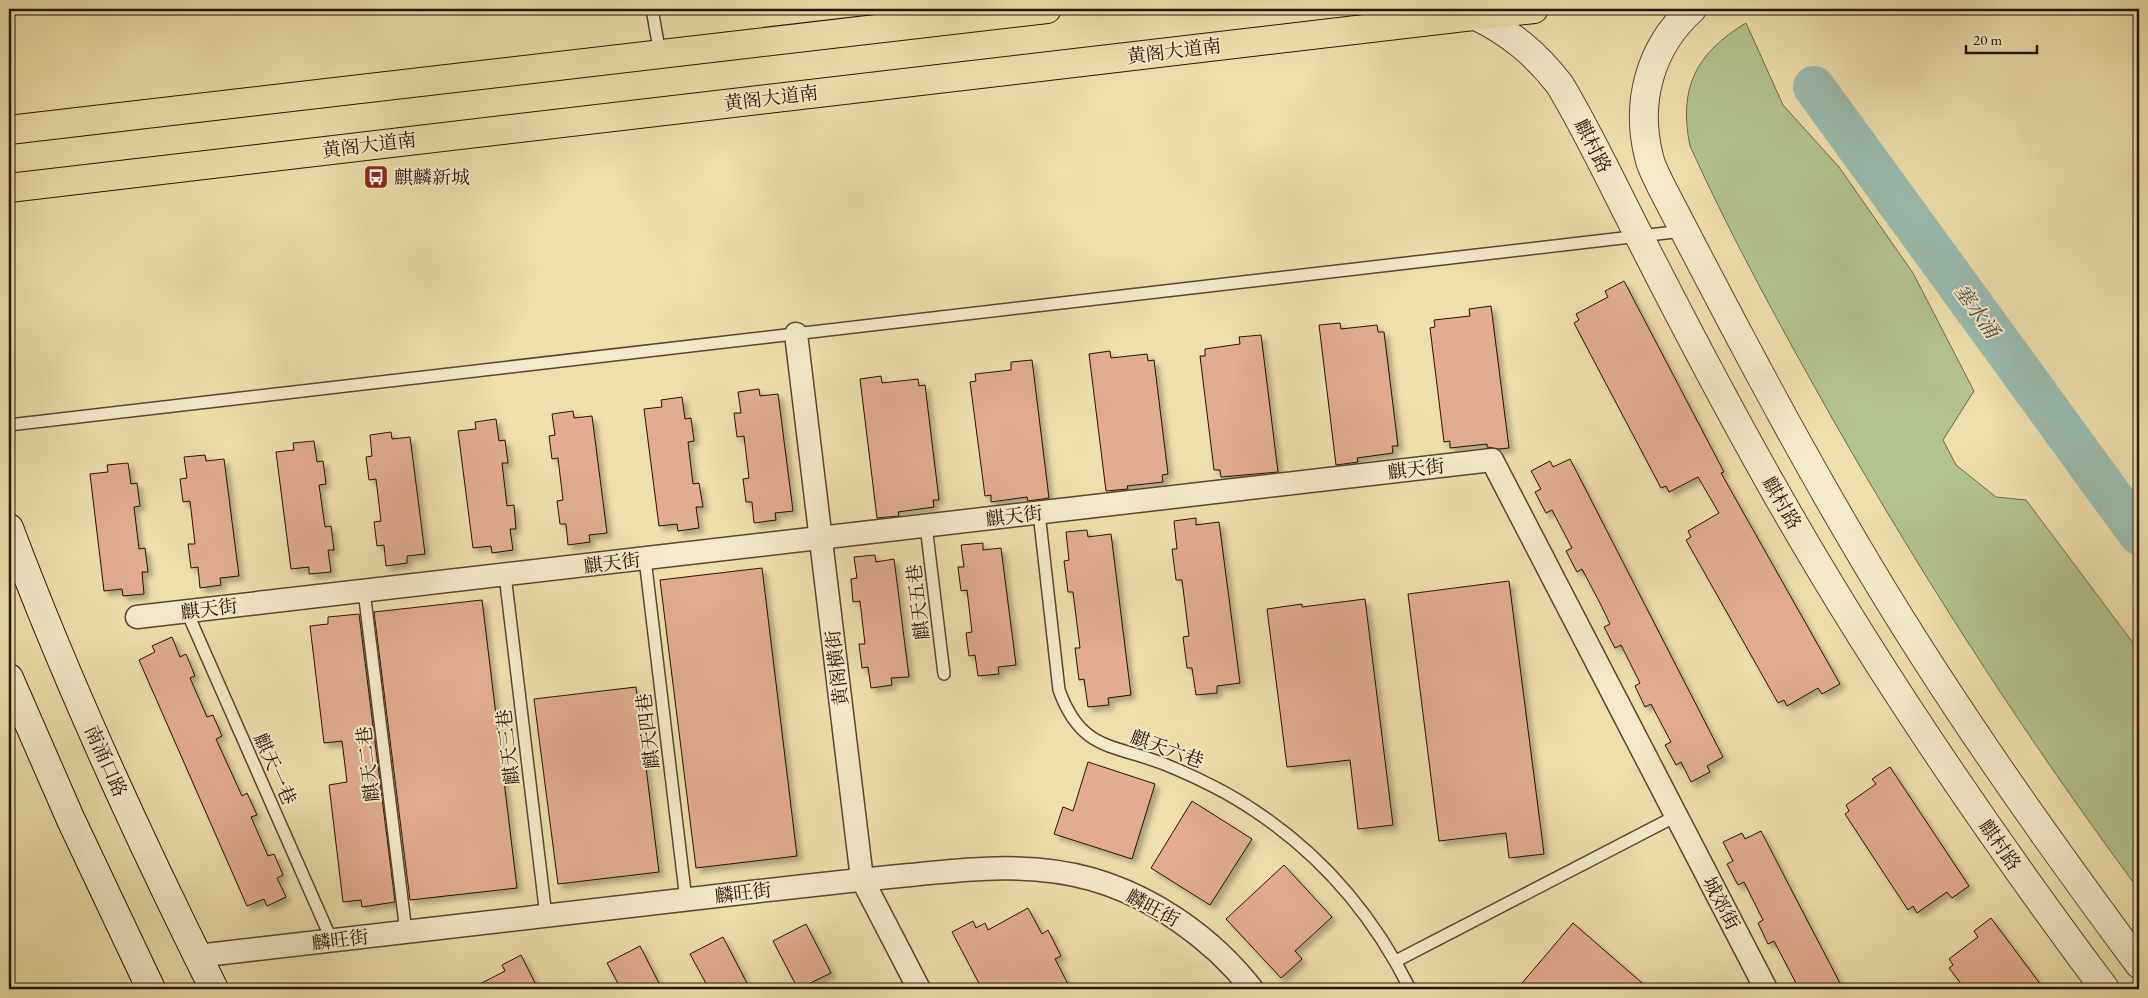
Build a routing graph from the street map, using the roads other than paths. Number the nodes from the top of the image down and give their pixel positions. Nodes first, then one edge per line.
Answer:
1 (652, 9) edge
2 (1047, 9) edge
3 (1534, 9) edge
4 (1692, 9) edge
5 (1476, 16) junction
6 (660, 54) junction
7 (9, 130) edge
8 (9, 188) edge
9 (1684, 231) junction
10 (1639, 237) junction
11 (796, 334) junction
12 (9, 426) edge
13 (1039, 513) junction
14 (926, 526) junction
15 (9, 528) edge
16 (821, 538) junction
17 (645, 559) junction
18 (505, 575) junction
19 (364, 591) junction
20 (187, 612) junction
21 (137, 617) dead end
22 (944, 674) dead end
23 (9, 678) edge
24 (1676, 816) junction
25 (862, 879) junction
26 (686, 900) junction
27 (546, 916) junction
28 (406, 932) junction
29 (332, 941) junction
30 (197, 956) junction
31 (1396, 961) junction
32 (2139, 964) edge
33 (151, 989) edge
34 (214, 989) edge
35 (919, 989) edge
36 (1252, 989) edge
37 (1410, 989) edge
38 (1766, 989) edge
39 (2105, 989) edge

1 - 6 lane
2 - 6 main road
3 - 5 main road, 黄阁大道南
4 - 9 street
5 - 8 main road, 黄阁大道南
5 - 10 street, 麒村路
6 - 7 main road
9 - 10 lane
9 - 32 street
10 - 11 lane
10 - 39 street, 麒村路
11 - 12 lane
11 - 16 street, 黄阁横街
13 - 14 street, 麒天街
13 - 24 street, 麒天街
13 - 31 lane, 麒天六巷
14 - 16 street, 麒天街
14 - 22 lane, 麒天五巷
15 - 30 street, 南涌口路
16 - 17 street, 麒天街
16 - 25 street, 黄阁横街
17 - 18 street, 麒天街
17 - 26 lane, 麒天四巷
18 - 19 street, 麒天街
18 - 27 lane, 麒天三巷
19 - 20 street, 麒天街
19 - 28 lane, 麒天二巷
20 - 21 street, 麒天街
20 - 29 lane, 麒天一巷
23 - 33 street
24 - 31 lane
24 - 38 street, 城郊街
25 - 26 street, 麟旺街
25 - 35 street, 黄阁横街
25 - 36 street, 麟旺街
26 - 27 street, 麟旺街
27 - 28 street, 麟旺街
28 - 29 street, 麟旺街
29 - 30 street, 麟旺街
30 - 34 street, 南涌口路
31 - 37 lane, 麒天六巷

